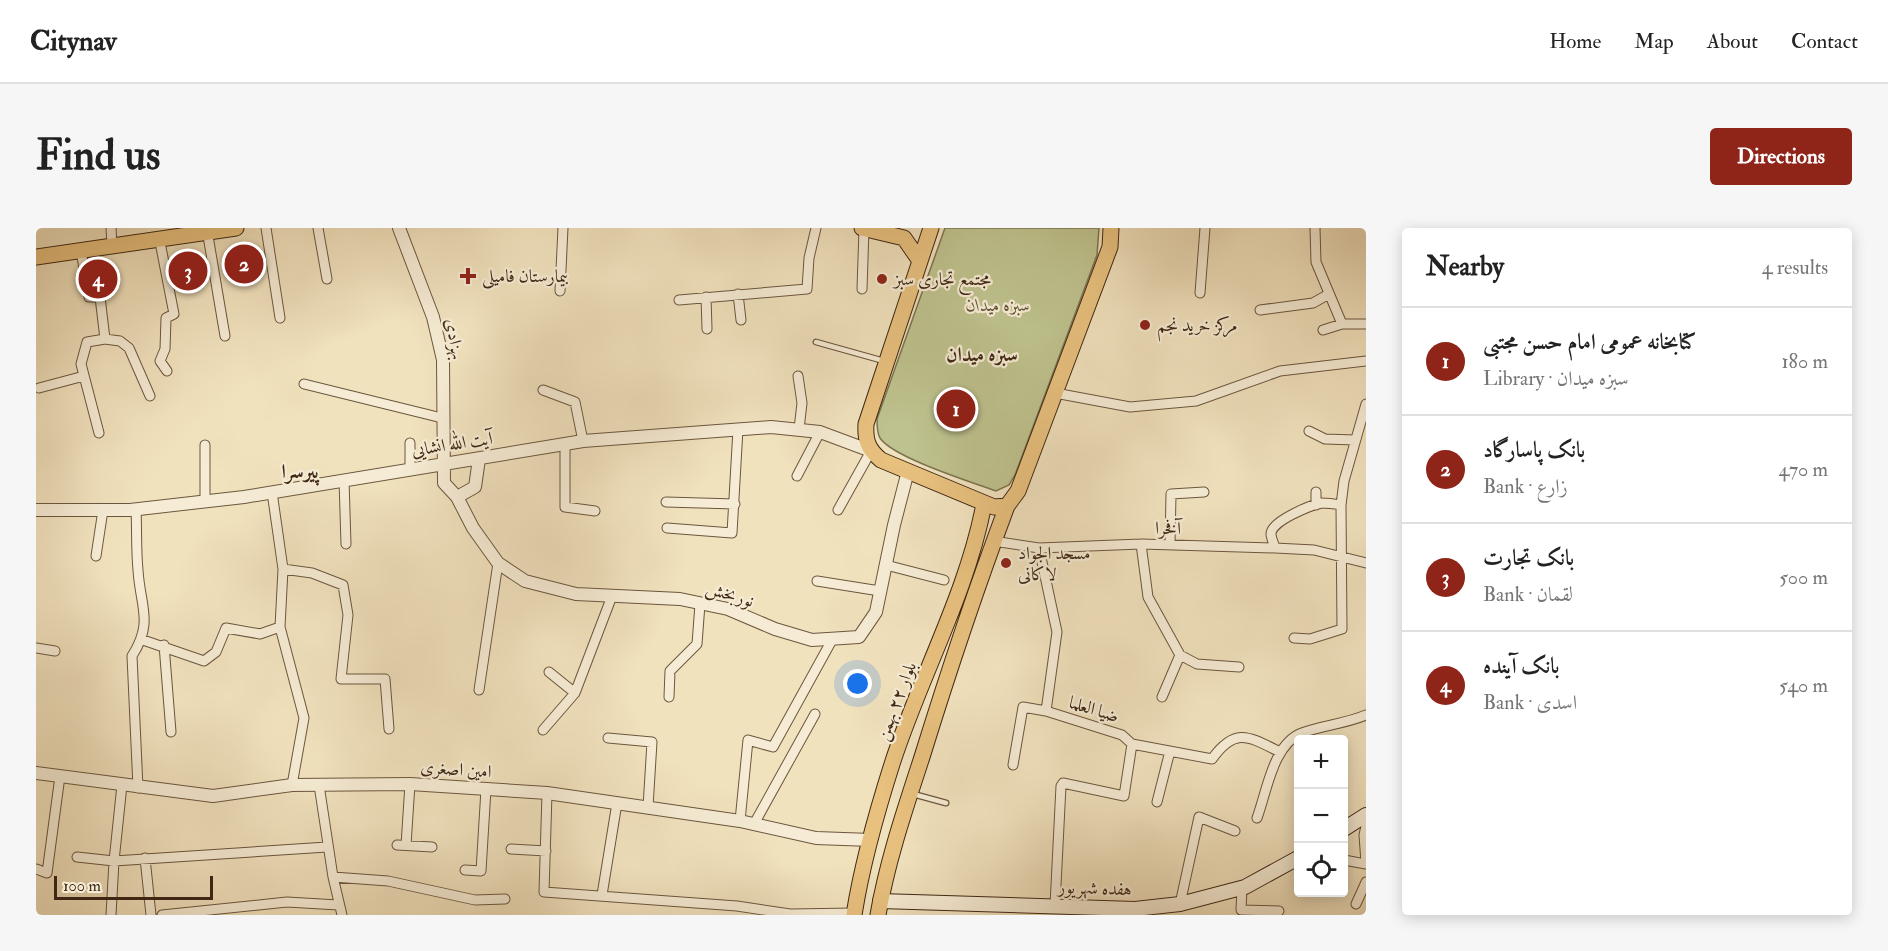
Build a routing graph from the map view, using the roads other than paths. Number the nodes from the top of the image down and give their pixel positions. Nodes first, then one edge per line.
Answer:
1 (111, 228) edge
2 (236, 228) edge
3 (266, 228) edge
4 (318, 228) edge
5 (399, 228) edge
6 (563, 228) edge
7 (816, 228) edge
8 (863, 228) edge
9 (920, 228) edge
10 (932, 228) edge
11 (1111, 228) edge
12 (1204, 228) edge
13 (1315, 228) edge
14 (207, 230) junction
15 (159, 237) junction
16 (908, 244) junction
17 (112, 245) junction
18 (81, 251) junction
19 (36, 257) edge
20 (920, 261) junction
21 (327, 279) dead end
22 (862, 289) dead end
23 (560, 291) dead end
24 (1200, 293) dead end
25 (738, 294) junction
26 (1329, 294) junction
27 (706, 297) junction
28 (679, 300) dead end
29 (1260, 310) dead end
30 (280, 318) dead end
31 (741, 320) dead end
32 (1342, 324) junction
33 (1366, 324) edge
34 (707, 329) dead end
35 (1323, 330) dead end
36 (225, 336) dead end
37 (105, 339) junction
38 (816, 342) dead end
39 (1366, 361) edge
40 (886, 362) junction
41 (167, 371) dead end
42 (84, 376) junction
43 (798, 376) dead end
44 (304, 384) dead end
45 (39, 388) dead end
46 (543, 390) dead end
47 (1055, 393) junction
48 (150, 396) dead end
49 (1366, 404) edge
50 (442, 418) junction
51 (1363, 421) edge
52 (738, 429) junction
53 (799, 429) junction
54 (1309, 430) dead end
55 (820, 432) junction
56 (99, 433) dead end
57 (1355, 440) junction
58 (583, 441) junction
59 (410, 443) dead end
60 (205, 445) dead end
61 (565, 445) junction
62 (871, 451) junction
63 (478, 459) junction
64 (442, 463) junction
65 (410, 469) junction
66 (908, 471) junction
67 (797, 476) dead end
68 (344, 480) junction
69 (272, 492) junction
70 (1204, 492) dead end
71 (1316, 492) dead end
72 (457, 497) junction
73 (205, 502) junction
74 (666, 502) dead end
75 (735, 504) junction
76 (984, 504) junction
77 (1316, 505) junction
78 (1341, 505) junction
79 (1007, 507) junction
80 (136, 509) junction
81 (36, 510) edge
82 (103, 510) junction
83 (838, 510) dead end
84 (596, 511) dead end
85 (980, 524) junction
86 (667, 528) dead end
87 (996, 536) junction
88 (346, 543) dead end
89 (1141, 544) junction
90 (1170, 545) junction
91 (1039, 548) junction
92 (1275, 548) junction
93 (96, 556) dead end
94 (1342, 557) junction
95 (498, 563) junction
96 (1366, 563) edge
97 (886, 565) junction
98 (283, 569) junction
99 (817, 580) dead end
100 (944, 580) dead end
101 (880, 591) junction
102 (612, 596) junction
103 (700, 604) junction
104 (280, 627) junction
105 (1294, 638) dead end
106 (143, 640) junction
107 (832, 640) junction
108 (164, 645) junction
109 (36, 648) edge
110 (55, 651) dead end
111 (1180, 655) junction
112 (1239, 667) dead end
113 (549, 672) dead end
114 (922, 687) junction
115 (479, 690) dead end
116 (574, 693) junction
117 (941, 694) junction
118 (669, 697) dead end
119 (1162, 697) dead end
120 (1046, 711) junction
121 (815, 714) dead end
122 (1366, 715) edge
123 (389, 729) dead end
124 (543, 730) dead end
125 (171, 732) dead end
126 (608, 738) dead end
127 (1132, 744) junction
128 (1170, 751) junction
129 (1280, 752) junction
130 (1013, 765) dead end
131 (36, 773) edge
132 (60, 776) junction
133 (410, 784) junction
134 (122, 785) junction
135 (291, 785) junction
136 (319, 785) junction
137 (138, 788) junction
138 (486, 789) junction
139 (547, 793) junction
140 (910, 793) junction
141 (616, 802) junction
142 (1157, 802) dead end
143 (946, 803) dead end
144 (648, 807) junction
145 (1366, 815) edge
146 (1257, 818) dead end
147 (740, 821) junction
148 (754, 824) junction
149 (1348, 826) edge
150 (1366, 826) edge
151 (1235, 831) dead end
152 (871, 840) junction
153 (327, 847) junction
154 (432, 847) dead end
155 (511, 849) dead end
156 (546, 851) junction
157 (77, 857) dead end
158 (145, 858) junction
159 (114, 861) junction
160 (1294, 861) edge
161 (1348, 861) edge
162 (1366, 863) edge
163 (36, 869) edge
164 (465, 870) dead end
165 (333, 877) junction
166 (1366, 882) edge
167 (1242, 888) junction
168 (602, 895) junction
169 (505, 899) dead end
170 (1180, 904) junction
171 (1356, 904) dead end
172 (338, 905) junction
173 (1055, 905) junction
174 (879, 908) edge
175 (1279, 911) dead end
176 (854, 914) edge
177 (111, 915) edge
178 (151, 915) edge
179 (162, 915) edge
180 (342, 915) edge

1 - 17 street
2 - 14 main road
3 - 30 street
4 - 21 street
5 - 50 street, بهزادی
6 - 23 street
7 - 25 street
8 - 16 main road
8 - 22 street
9 - 16 main road
10 - 20 main road
11 - 47 main road
12 - 24 street
13 - 26 street
14 - 15 main road
14 - 36 street
15 - 17 main road
15 - 41 street
16 - 20 main road
17 - 18 main road
18 - 19 main road
18 - 37 street
20 - 40 main road
25 - 27 street
25 - 31 street
26 - 29 street
26 - 32 street
27 - 28 street
27 - 34 street
32 - 33 street
32 - 35 street
37 - 42 street
37 - 48 street
38 - 40 lane
39 - 47 street
40 - 62 main road
42 - 45 street
42 - 56 street
43 - 53 street
44 - 50 street
46 - 58 street
47 - 79 main road
49 - 51 street
50 - 64 street, بهزادی
51 - 57 street
52 - 53 street, آیت الله انشایی
52 - 58 street, آیت الله انشایی
52 - 75 street
53 - 55 street, آیت الله انشایی
54 - 57 street
55 - 62 street, آیت الله انشایی
55 - 67 street
57 - 78 street
58 - 61 street, آیت الله انشایی
59 - 65 street
60 - 73 street
61 - 63 street, آیت الله انشایی
61 - 84 street
62 - 66 main road
62 - 83 street
63 - 64 street, آیت الله انشایی
63 - 72 street
64 - 65 street, آیت الله انشایی
64 - 72 street, نوربخش
65 - 68 street, آیت الله انشایی
66 - 76 main road
66 - 97 street, نوربخش
68 - 69 street, آیت الله انشایی
68 - 88 street
69 - 73 street, آیت الله انشایی
69 - 98 street
70 - 90 street
71 - 77 street
72 - 95 street, نوربخش
73 - 80 street, آیت الله انشایی
74 - 75 street
75 - 86 street
76 - 79 main road
76 - 85 main road, بلوار ۲۲ بهمن
77 - 78 street
77 - 92 street
78 - 94 street
79 - 87 main road
80 - 82 street, آیت الله انشایی
80 - 106 street
81 - 82 street, آیت الله انشایی
82 - 93 street
85 - 87 main road
85 - 114 main road, بلوار ۲۲ بهمن
87 - 91 street, آفخرا
87 - 117 main road
89 - 90 street, آفخرا
89 - 91 street, آفخرا
89 - 111 street
90 - 92 street, آفخرا
91 - 120 street, ضیا العلما
92 - 94 street, آفخرا
94 - 96 street, آفخرا
94 - 105 street
95 - 102 street, نوربخش
95 - 115 street
97 - 100 street
97 - 101 street, نوربخش
98 - 104 street
98 - 123 street
99 - 101 street
101 - 107 street, نوربخش
102 - 103 street, نوربخش
102 - 116 street
103 - 107 street, نوربخش
103 - 118 street
104 - 108 street
104 - 135 street
106 - 108 street
106 - 137 street
107 - 147 street
108 - 125 street
109 - 110 street
111 - 112 street
111 - 119 street
113 - 116 street
114 - 117 main road
114 - 152 main road, بلوار ۲۲ بهمن
116 - 124 street
117 - 140 main road
120 - 127 street, ضیا العلما
120 - 130 street
121 - 148 street
122 - 129 street
126 - 144 street
127 - 128 street, ضیا العلما
127 - 173 street
128 - 129 street, ضیا العلما
128 - 142 street
129 - 146 street
131 - 132 street, امین اصغری
132 - 134 street, امین اصغری
132 - 163 street
133 - 136 street, امین اصغری
133 - 138 street, امین اصغری
133 - 154 street
134 - 137 street, امین اصغری
134 - 159 street
135 - 136 street, امین اصغری
135 - 137 street, امین اصغری
136 - 153 street
138 - 139 street, امین اصغری
138 - 164 street
139 - 141 street, امین اصغری
139 - 156 street
140 - 143 lane
140 - 174 main road
141 - 144 street, امین اصغری
141 - 168 street
144 - 147 street, امین اصغری
145 - 149 main road
147 - 148 street, امین اصغری
148 - 152 street, امین اصغری
150 - 162 street
151 - 170 street
152 - 176 main road, بلوار ۲۲ بهمن
153 - 158 street
153 - 165 street
155 - 156 street
156 - 168 street
157 - 159 street
158 - 159 street
158 - 178 street
159 - 177 street
160 - 167 main road, هفده شهریور
161 - 162 street
165 - 169 street
165 - 172 street
166 - 171 street
167 - 170 main road, هفده شهریور
167 - 175 street
168 - 176 street
170 - 173 main road, هفده شهریور
172 - 179 street
172 - 180 street
173 - 174 main road, هفده شهریور

